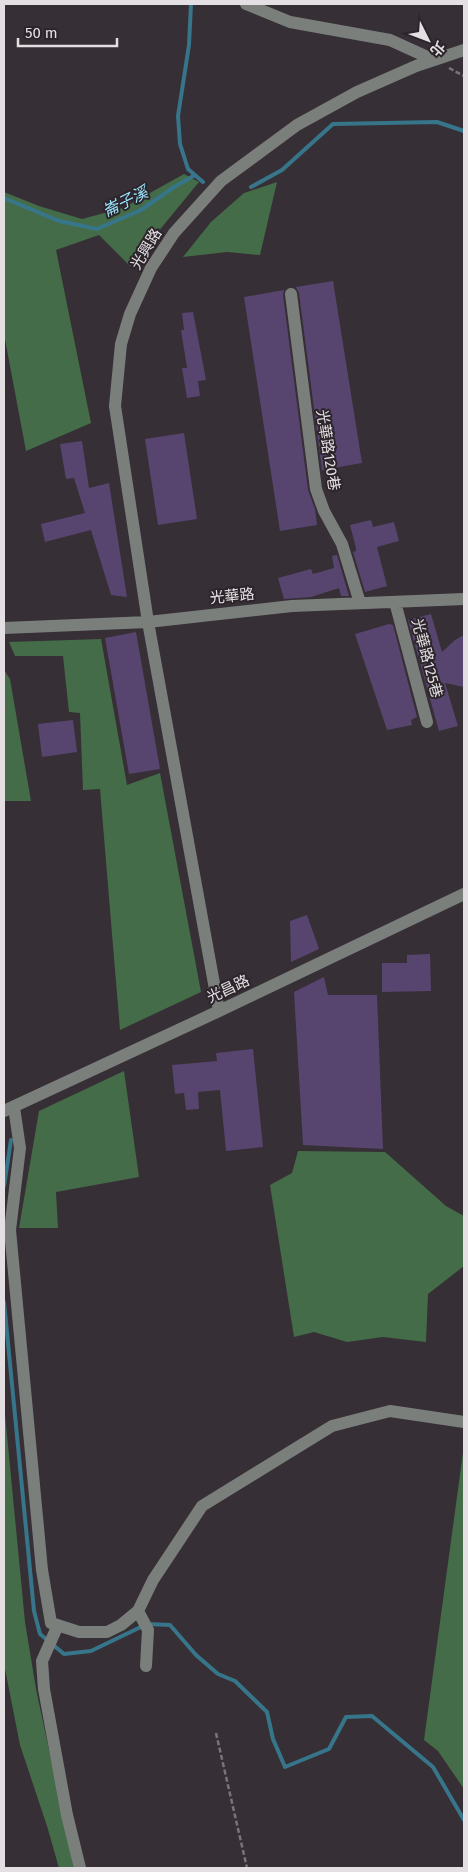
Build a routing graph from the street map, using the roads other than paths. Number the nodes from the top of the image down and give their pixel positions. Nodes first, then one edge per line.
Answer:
1 (246, 4) edge
2 (464, 50) edge
3 (434, 60) junction
4 (291, 294) dead end
5 (464, 599) edge
6 (394, 602) junction
7 (360, 603) junction
8 (148, 622) junction
9 (4, 628) edge
10 (427, 722) dead end
11 (464, 894) edge
12 (219, 1011) junction
13 (9, 1109) edge
14 (464, 1422) edge
15 (138, 1611) junction
16 (58, 1625) junction
17 (146, 1666) dead end
18 (80, 1868) edge

1 - 3 street
2 - 3 street, 光興路
3 - 8 street, 光興路
4 - 7 street, 光華路120巷
5 - 6 street, 光華路
6 - 7 street, 光華路
6 - 10 street, 光華路125巷
7 - 8 street, 光華路
8 - 9 street, 光華路
8 - 12 street, 光興路
11 - 12 street, 光昌路
12 - 13 street, 光昌路
13 - 16 street
14 - 15 street
15 - 16 street
15 - 17 street
16 - 18 street

